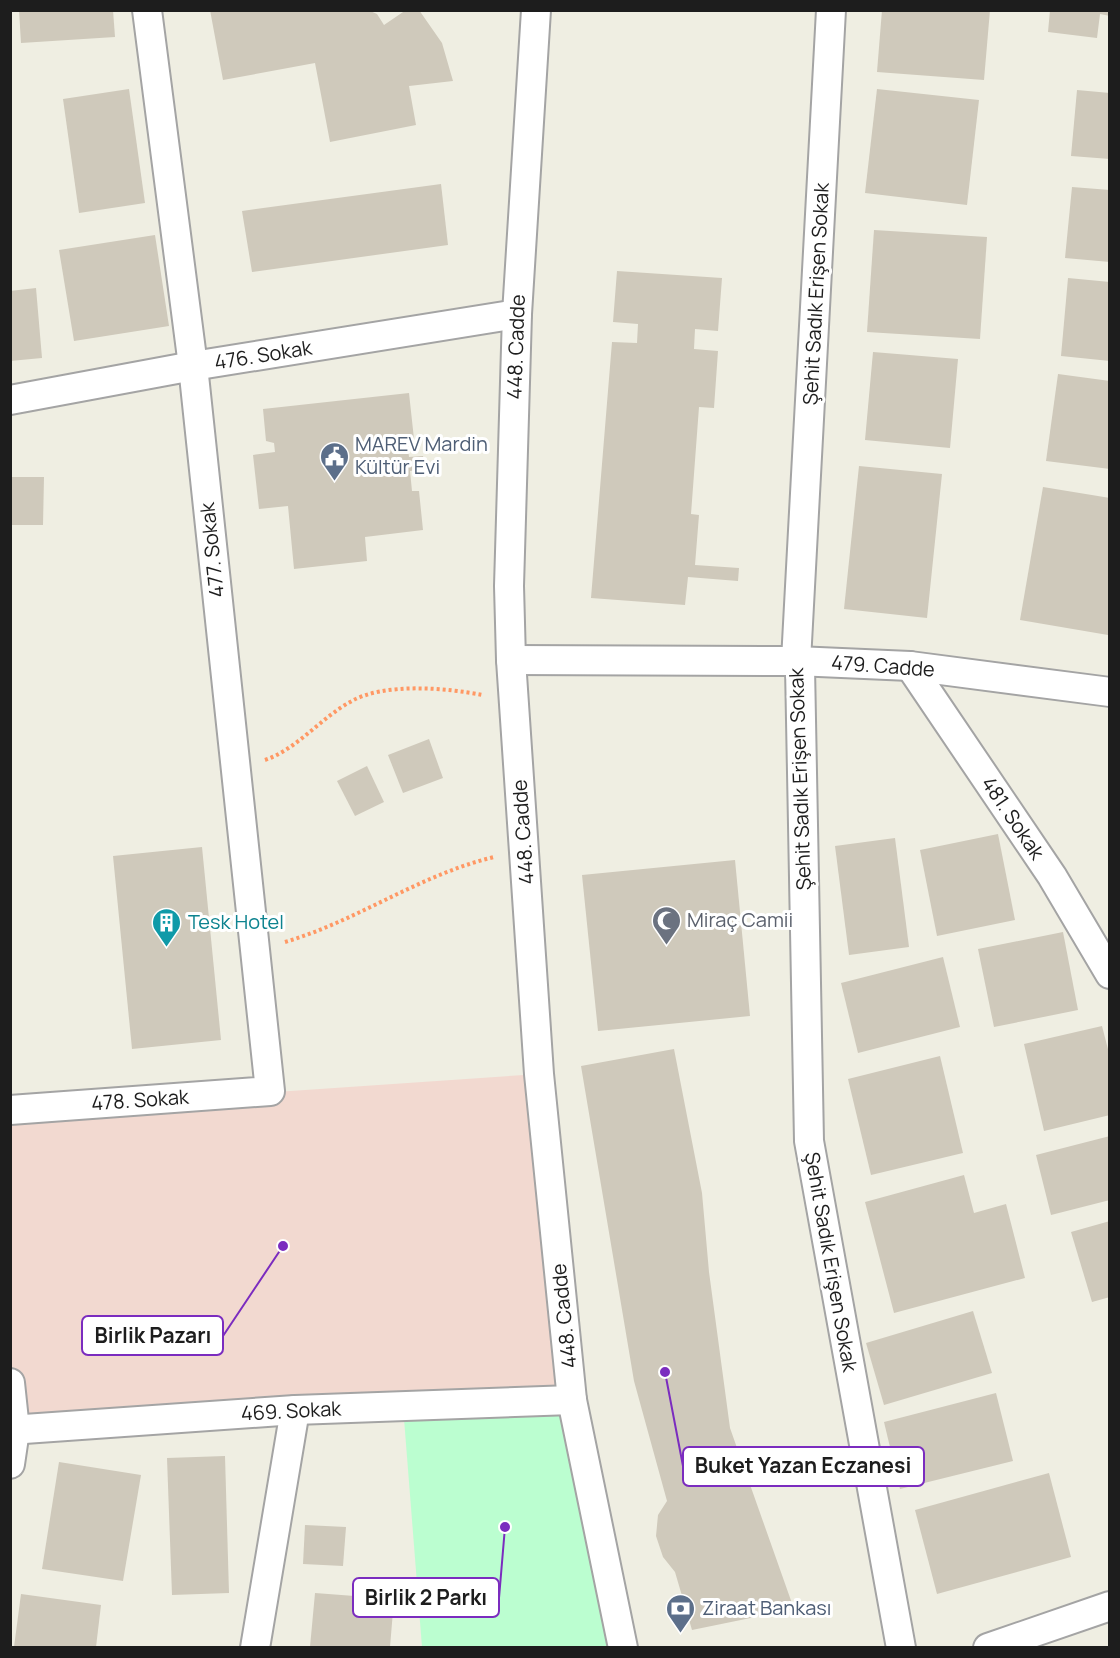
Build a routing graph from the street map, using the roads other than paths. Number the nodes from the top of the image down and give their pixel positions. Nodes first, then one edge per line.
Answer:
1 (147, 10) edge
2 (536, 10) edge
3 (831, 10) edge
4 (517, 314) junction
5 (193, 366) junction
6 (10, 400) edge
7 (511, 660) junction
8 (796, 661) junction
9 (910, 666) junction
10 (1110, 692) edge
11 (1110, 974) edge
12 (270, 1090) joint
13 (10, 1110) edge
14 (10, 1383) edge
15 (572, 1400) junction
16 (295, 1410) junction
17 (13, 1430) edge
18 (10, 1464) edge
19 (1110, 1606) edge
20 (255, 1647) edge
21 (623, 1647) edge
22 (901, 1647) edge
23 (988, 1647) edge

1 - 5 street, 477. Sokak
2 - 4 street, 448. Cadde
3 - 8 street, Şehit Sadık Erişen Sokak
4 - 5 street, 476. Sokak
4 - 7 street, 448. Cadde
5 - 6 street, 476. Sokak
5 - 12 street, 477. Sokak
7 - 8 street, 479. Cadde
7 - 15 street, 448. Cadde
8 - 9 street, 479. Cadde
8 - 22 street, Şehit Sadık Erişen Sokak
9 - 10 street, 479. Cadde
9 - 11 street, 481. Sokak
12 - 13 street, 478. Sokak
14 - 17 street
15 - 16 street, 469. Sokak
15 - 21 street, 448. Cadde
16 - 17 street, 469. Sokak
16 - 20 street
17 - 18 street
19 - 23 street

